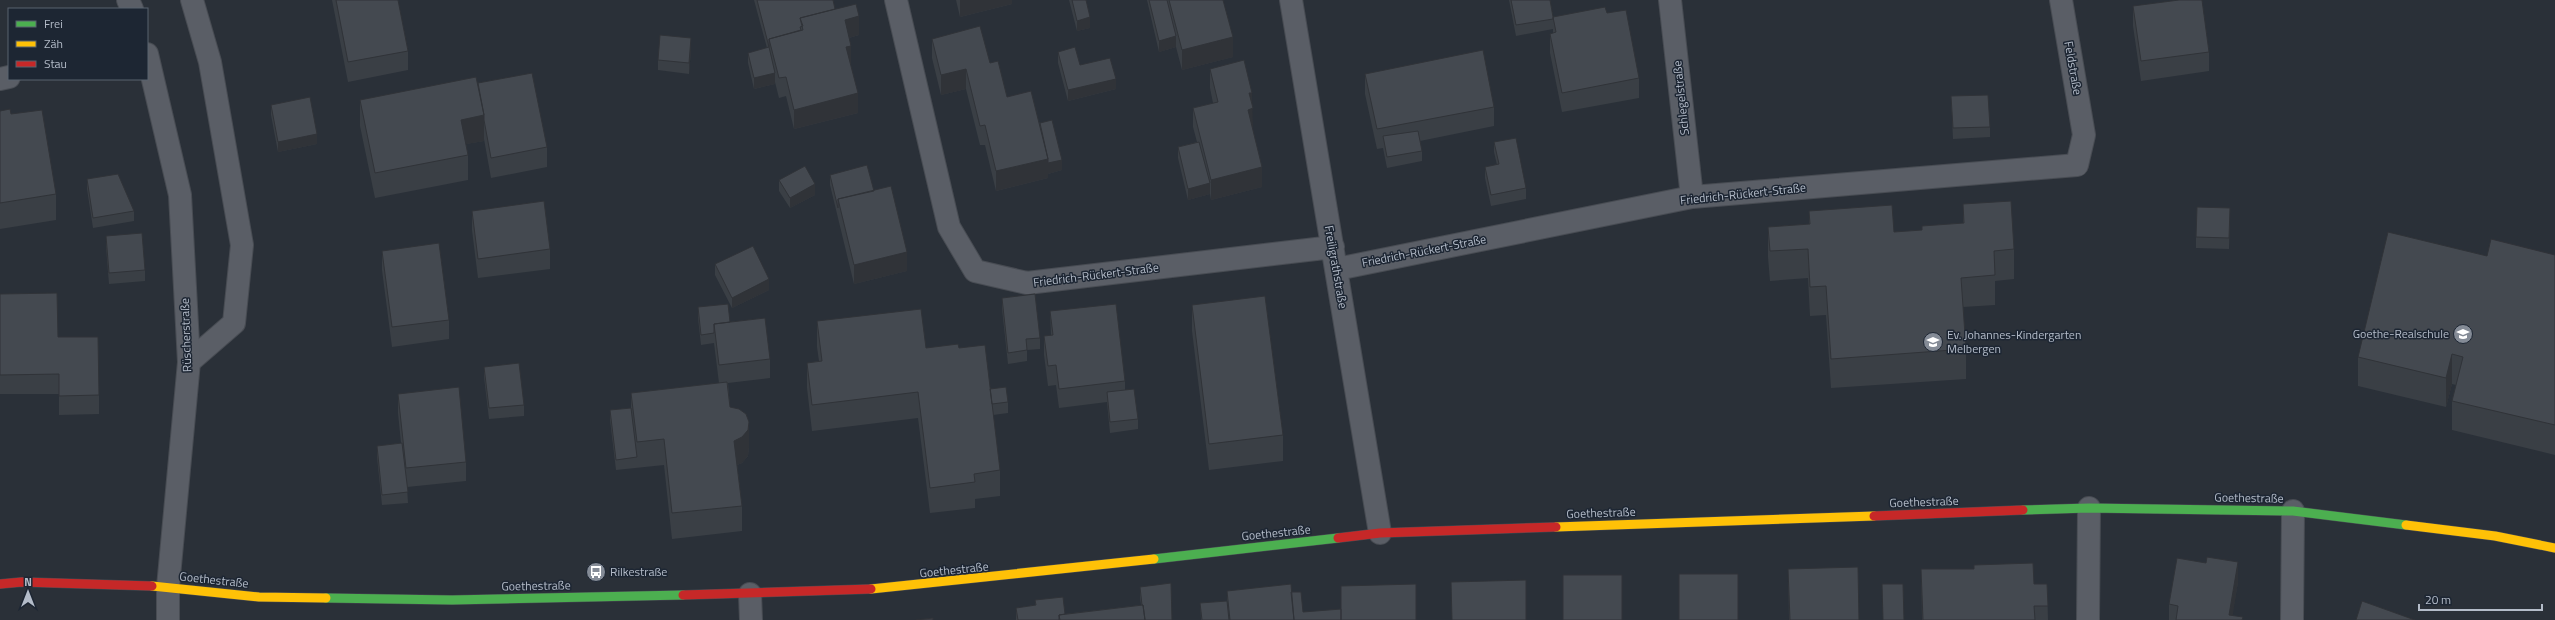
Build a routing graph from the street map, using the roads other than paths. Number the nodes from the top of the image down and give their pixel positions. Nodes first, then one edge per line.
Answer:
1 (192, 0) edge
2 (896, 0) edge
3 (1291, 0) edge
4 (1670, 0) edge
5 (2061, 0) edge
6 (148, 58) edge
7 (2084, 135) joint
8 (1692, 197) junction
9 (1333, 247) junction
10 (1337, 269) junction
11 (189, 362) junction
12 (2089, 508) junction
13 (2293, 511) junction
14 (1380, 533) junction
15 (2555, 548) edge
16 (0, 584) edge
17 (168, 587) junction
18 (750, 594) junction
19 (168, 620) edge
20 (751, 620) edge
21 (2088, 620) edge
22 (2292, 620) edge

1 - 11 street
2 - 9 street, Friedrich-Rückert-Straße
3 - 9 street, Freiligrathstraße
4 - 8 street, Schlegelstraße
5 - 7 street, Feldstraße
6 - 11 street, Rüscherstraße
7 - 8 street, Friedrich-Rückert-Straße
8 - 10 street, Friedrich-Rückert-Straße
9 - 10 street, Freiligrathstraße
10 - 14 street, Freiligrathstraße
11 - 17 street, Rüscherstraße
12 - 13 street, Goethestraße
12 - 14 street, Goethestraße
12 - 21 street
13 - 15 street, Goethestraße
13 - 22 street
14 - 18 street, Goethestraße
16 - 17 street, Goethestraße
17 - 18 street, Goethestraße
17 - 19 street, Rüscherstraße
18 - 20 street

